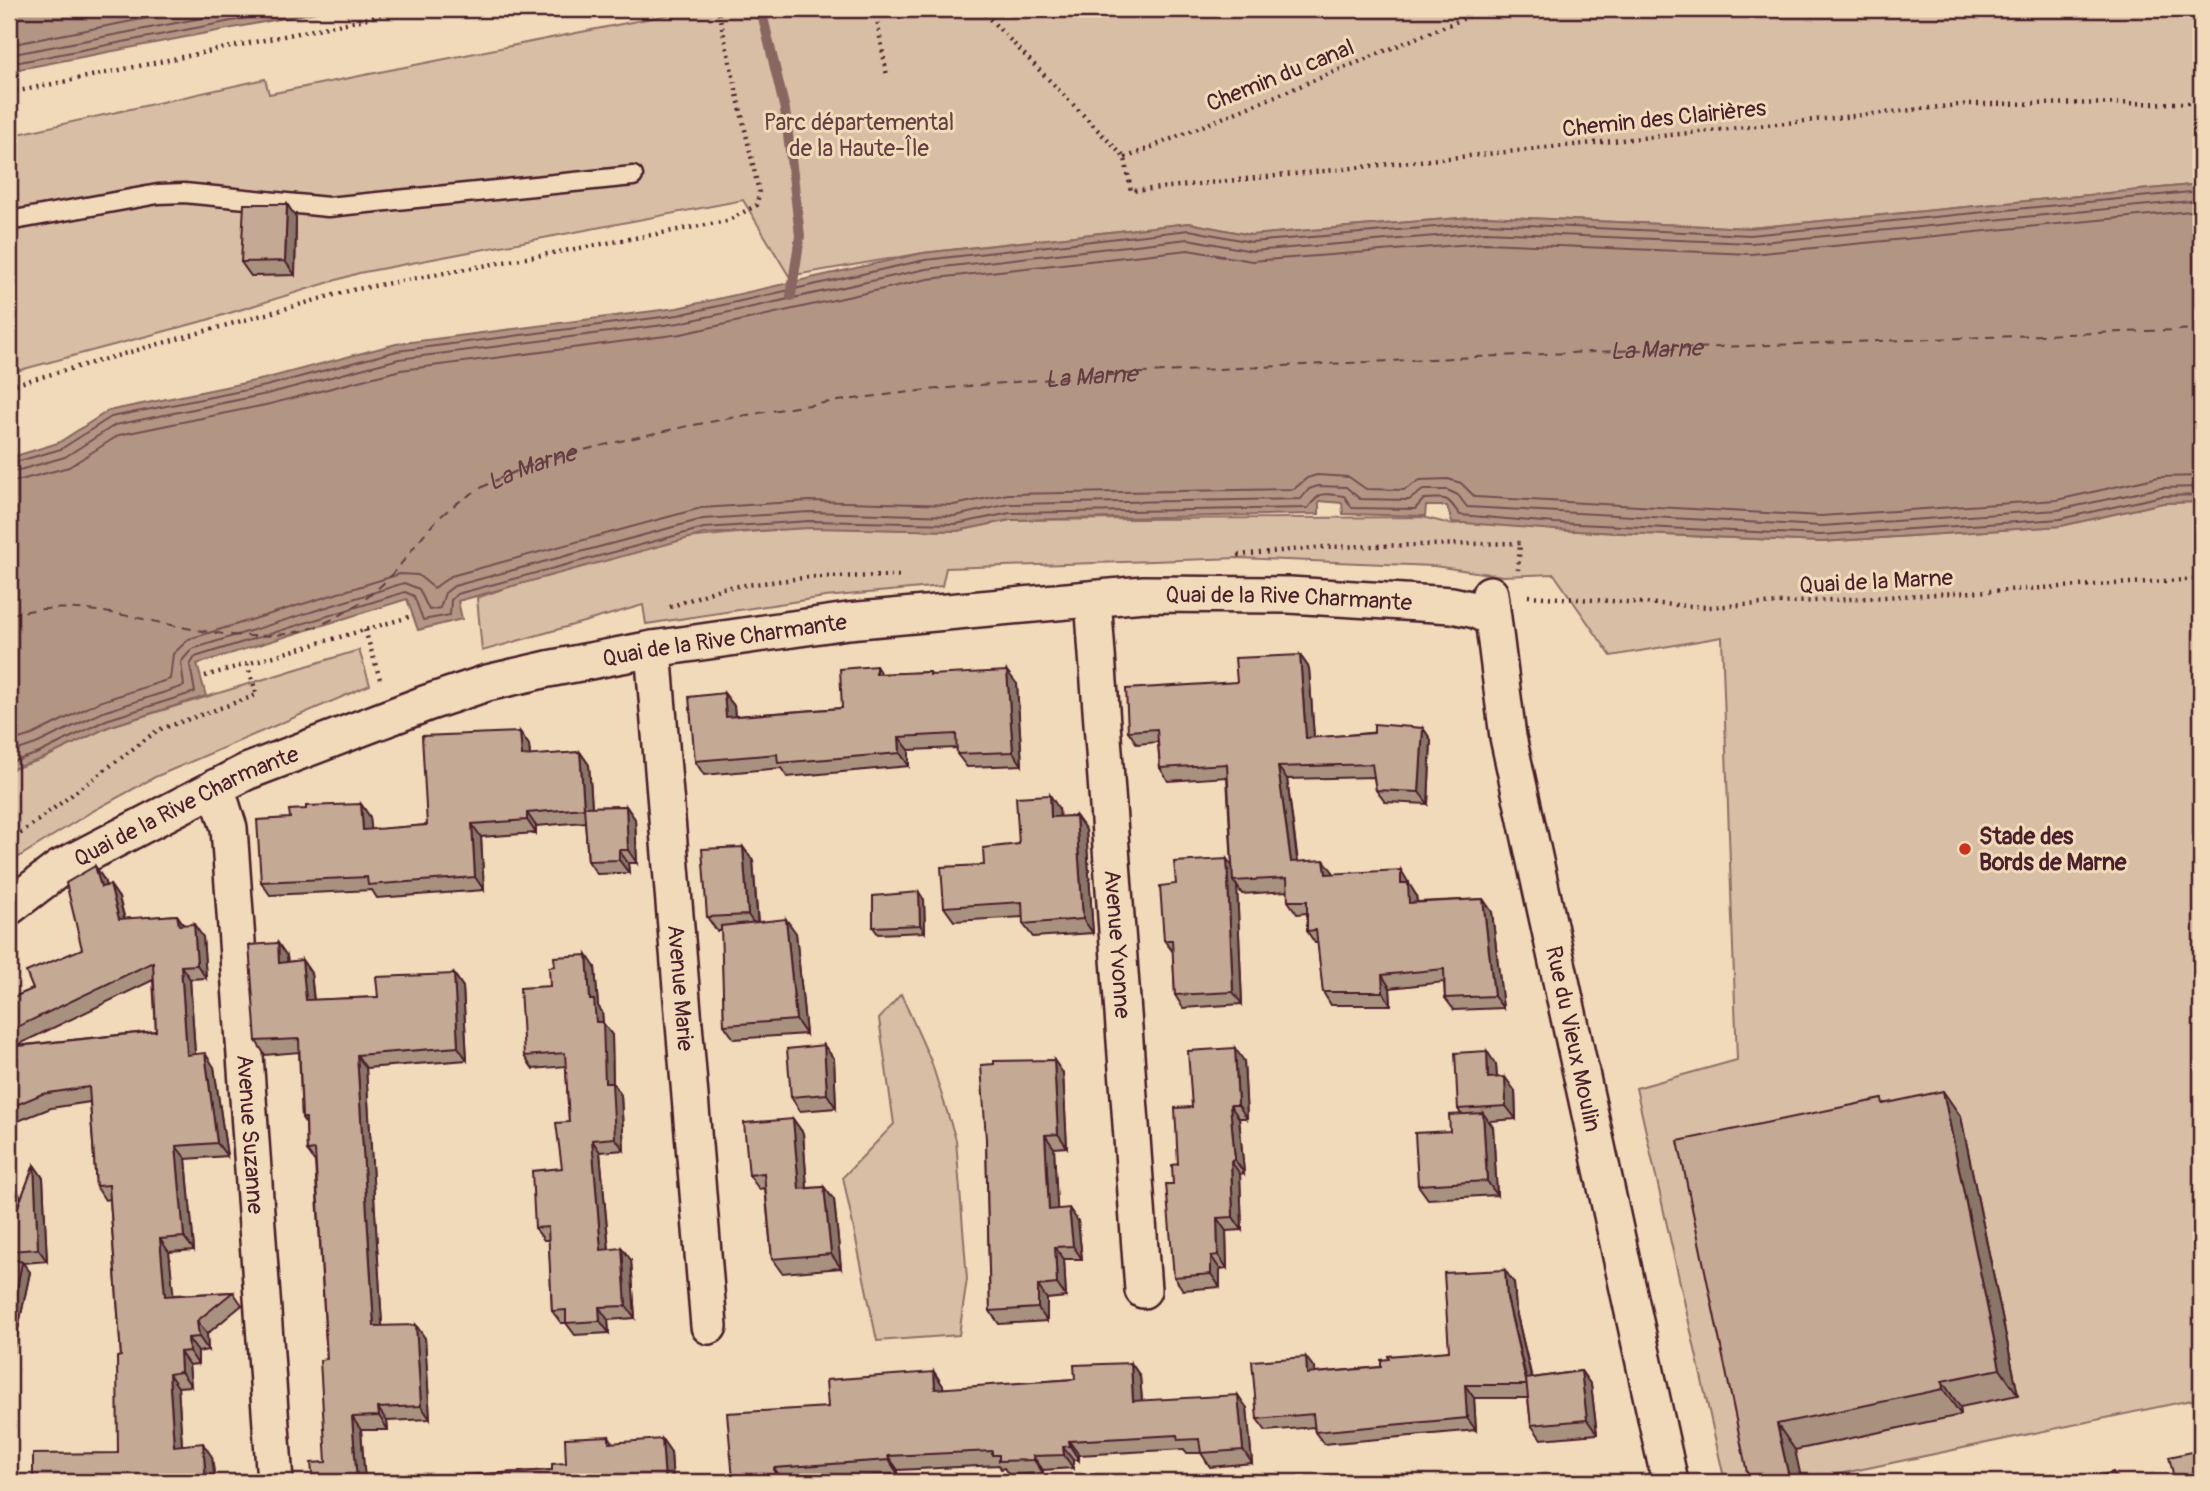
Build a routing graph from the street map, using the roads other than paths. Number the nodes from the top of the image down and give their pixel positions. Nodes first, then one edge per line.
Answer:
1 (633, 176) dead end
2 (9, 221) edge
3 (1093, 598) junction
4 (1499, 602) joint
5 (653, 649) junction
6 (216, 787) junction
7 (9, 907) edge
8 (1143, 1290) dead end
9 (709, 1326) dead end
10 (275, 1482) edge
11 (1665, 1482) edge

1 - 2 lane
3 - 4 street, Quai de la Rive Charmante
3 - 5 street, Quai de la Rive Charmante
3 - 8 street, Avenue Yvonne
4 - 11 street, Rue du Vieux Moulin
5 - 6 street, Quai de la Rive Charmante
5 - 9 street, Avenue Marie
6 - 7 street, Quai de la Rive Charmante
6 - 10 street, Avenue Suzanne

